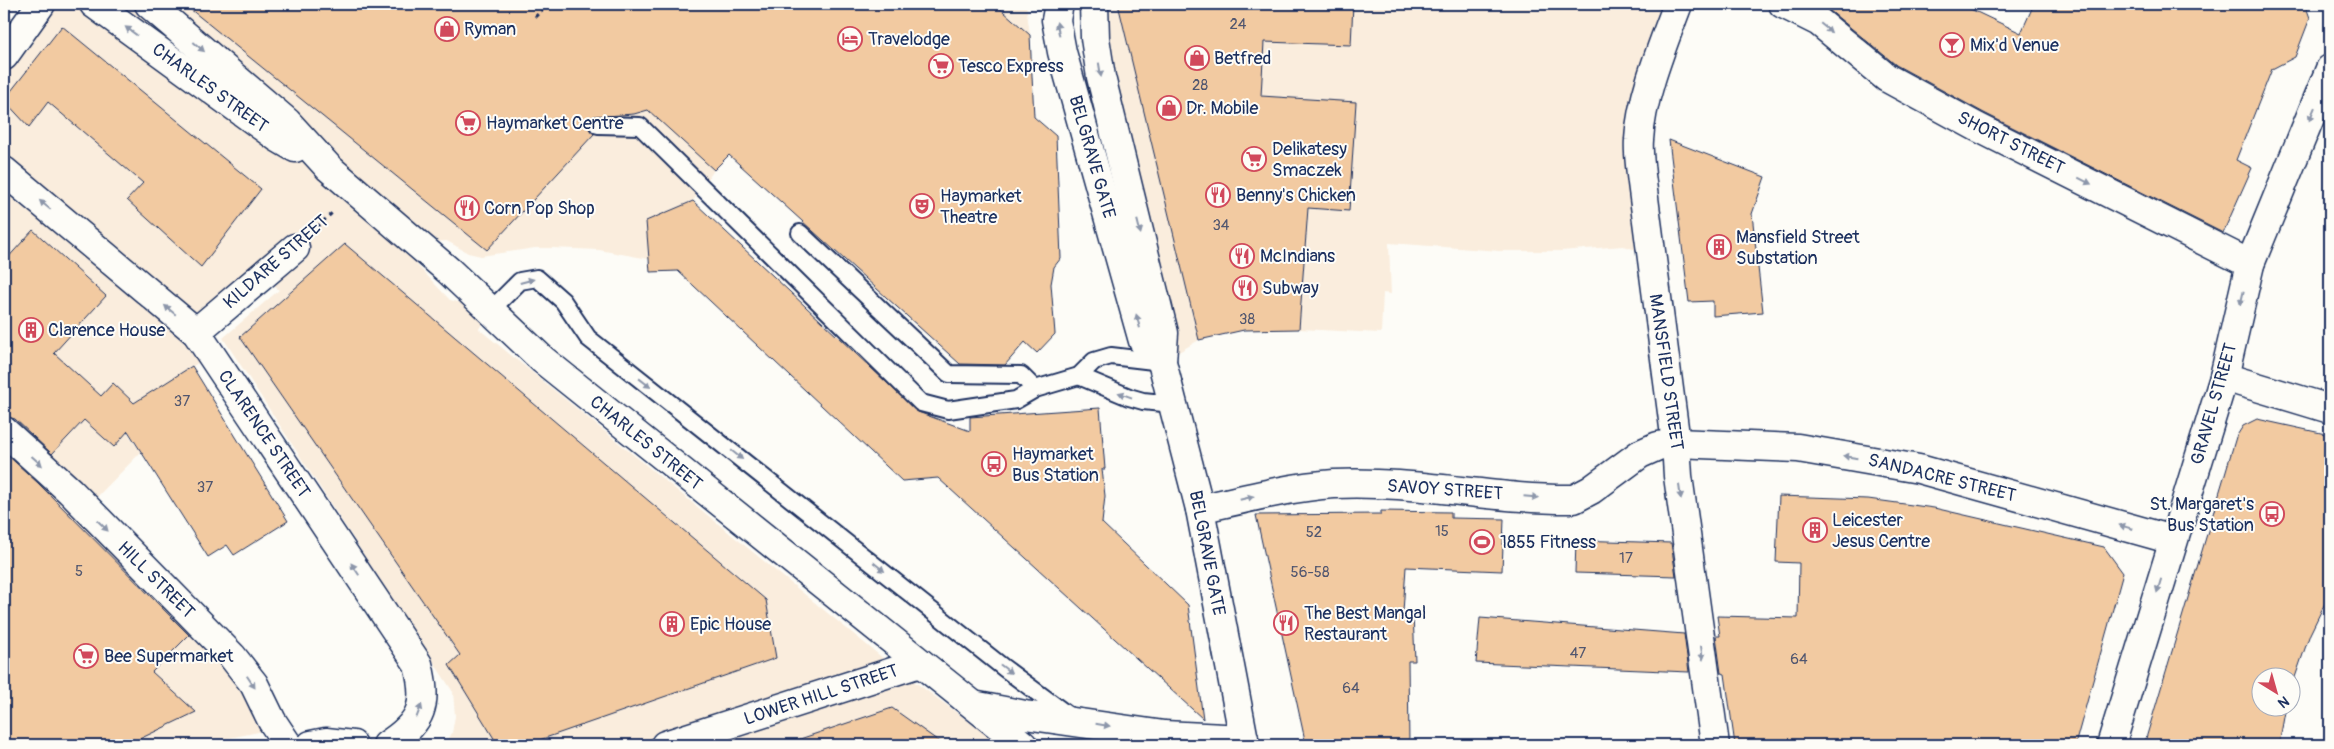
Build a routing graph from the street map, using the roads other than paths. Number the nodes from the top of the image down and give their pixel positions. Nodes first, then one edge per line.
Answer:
1 (40, 4) edge
2 (94, 4) edge
3 (149, 4) edge
4 (1059, 4) edge
5 (1094, 4) edge
6 (1678, 4) edge
7 (1783, 4) edge
8 (4, 56) edge
9 (2330, 68) edge
10 (598, 125) dead end
11 (329, 168) junction
12 (4, 171) edge
13 (800, 233) dead end
14 (295, 248) road end
15 (2250, 264) junction
16 (490, 311) junction
17 (196, 332) junction
18 (1162, 362) junction
19 (1079, 376) junction
20 (2224, 377) junction
21 (1035, 389) junction
22 (1173, 404) junction
23 (2330, 409) edge
24 (4, 431) edge
25 (1676, 443) junction
26 (1200, 509) junction
27 (2173, 540) junction
28 (920, 663) junction
29 (974, 705) junction
30 (1075, 721) junction
31 (1140, 738) edge
32 (1244, 742) edge
33 (288, 745) edge
34 (311, 745) edge
35 (353, 745) edge
36 (387, 745) edge
37 (665, 745) edge
38 (1023, 745) edge
39 (1715, 745) edge
40 (2111, 745) edge

1 - 8 street
11 -> 2 street, CHARLES STREET
3 -> 11 street, CHARLES STREET
18 -> 4 street, BELGRAVE GATE
5 -> 18 street, BELGRAVE GATE
6 - 25 street, MANSFIELD STREET
7 -> 15 street, SHORT STREET
9 -> 15 street, GRAVEL STREET
10 - 21 lane
11 - 16 street, CHARLES STREET
17 -> 12 street, CLARENCE STREET
13 - 21 lane
14 - 17 street, KILDARE STREET
15 -> 20 street, GRAVEL STREET
16 - 28 street, CHARLES STREET
16 -> 30 lane
36 -> 17 street, CLARENCE STREET
18 - 19 lane
18 - 22 street, BELGRAVE GATE
19 - 21 lane
22 -> 19 lane
20 - 23 street
20 - 27 street, GRAVEL STREET
22 - 26 street, BELGRAVE GATE
24 -> 33 street, HILL STREET
26 -> 25 street, SAVOY STREET
27 -> 25 street, SANDACRE STREET
25 -> 39 street, MANSFIELD STREET
26 - 32 street, BELGRAVE GATE
27 -> 40 street, GRAVEL STREET
28 - 29 street, CHARLES STREET
28 - 37 street, LOWER HILL STREET
29 - 30 street, CHARLES STREET
29 - 38 street, CHARLES STREET
30 -> 31 street, CHARLES STREET
31 - 32 street, CHARLES STREET
34 - 35 street

